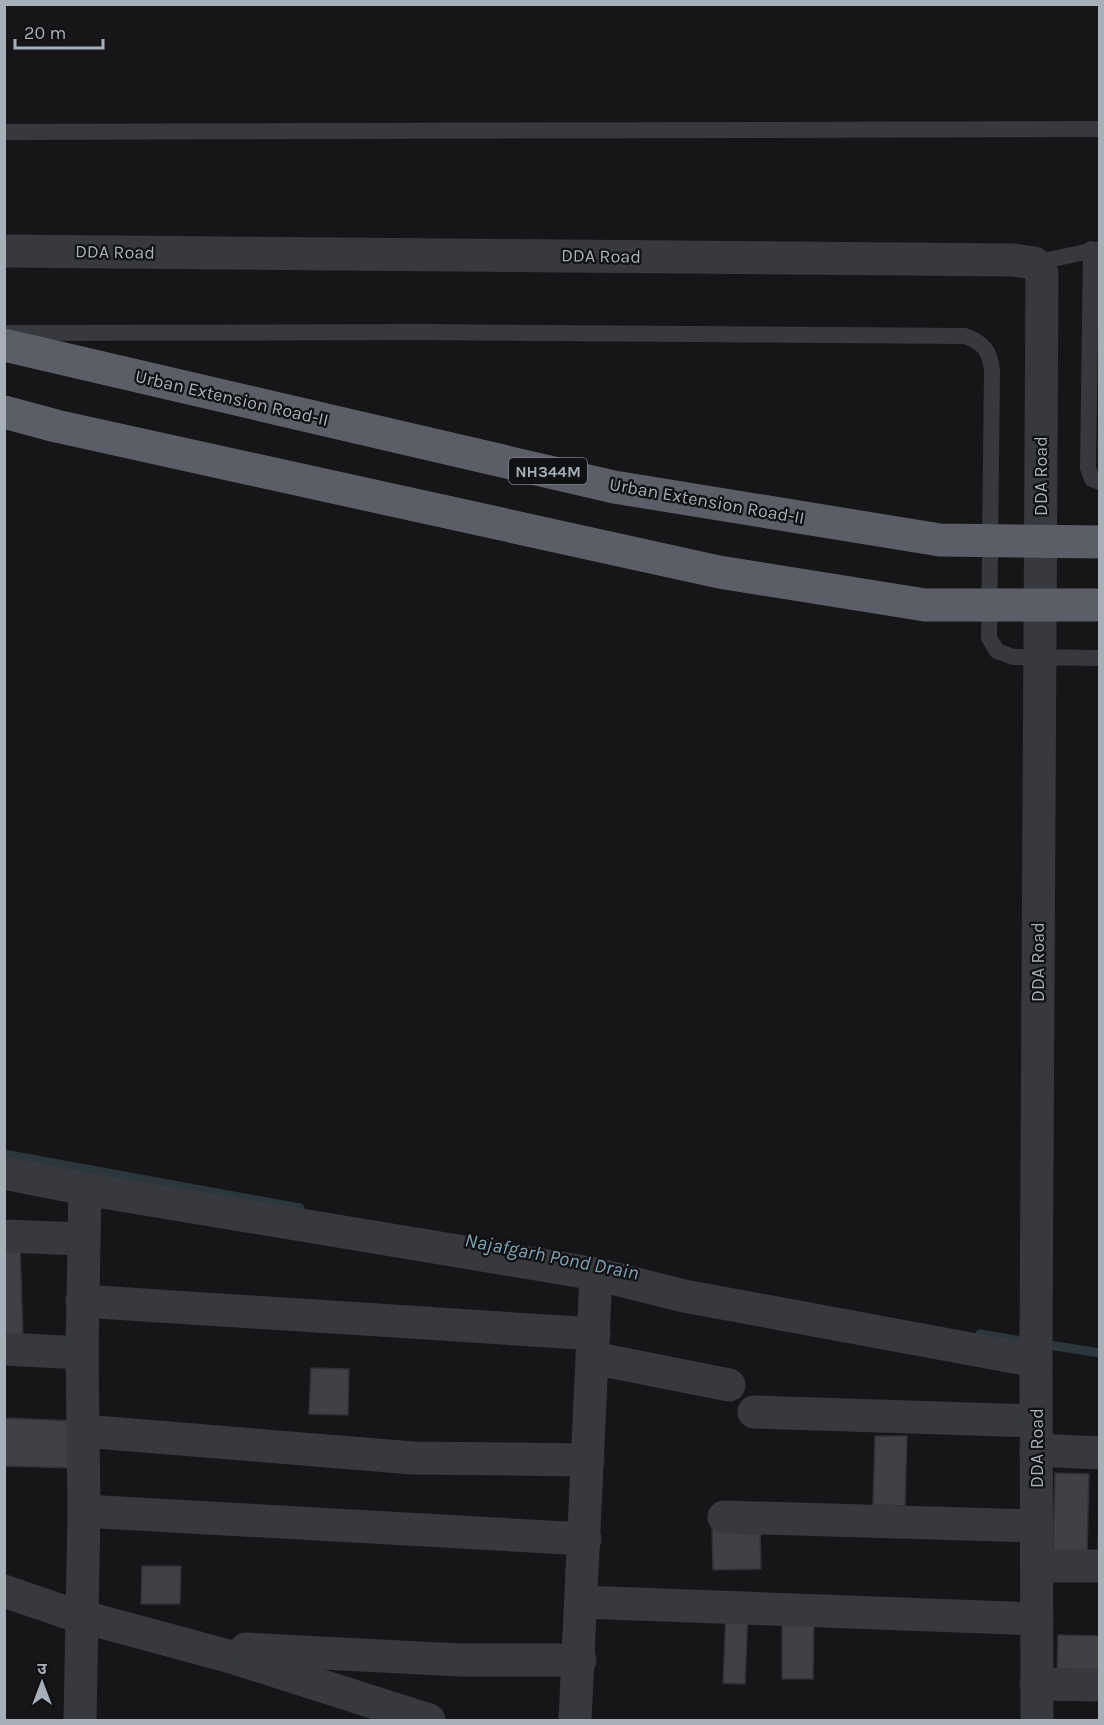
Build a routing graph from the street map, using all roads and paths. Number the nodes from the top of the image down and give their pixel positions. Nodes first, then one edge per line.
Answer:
1 (1100, 118) edge
2 (1062, 129) junction
3 (1100, 129) edge
4 (4, 132) edge
5 (1095, 249) edge
6 (4, 250) edge
7 (1034, 263) junction
8 (4, 333) edge
9 (4, 345) edge
10 (4, 412) edge
11 (1100, 482) edge
12 (1100, 542) edge
13 (1100, 605) edge
14 (1040, 658) junction
15 (1100, 658) edge
16 (4, 1173) edge
17 (85, 1190) junction
18 (4, 1236) edge
19 (82, 1239) junction
20 (596, 1274) junction
21 (82, 1301) junction
22 (1036, 1344) junction
23 (593, 1346) junction
24 (4, 1349) edge
25 (82, 1353) junction
26 (729, 1385) dead end
27 (754, 1412) dead end
28 (83, 1431) junction
29 (1036, 1436) junction
30 (1100, 1453) edge
31 (588, 1460) junction
32 (84, 1511) junction
33 (724, 1517) dead end
34 (1037, 1526) junction
35 (585, 1539) junction
36 (1037, 1566) junction
37 (1100, 1566) edge
38 (4, 1591) edge
39 (582, 1602) junction
40 (84, 1617) junction
41 (1037, 1619) junction
42 (190, 1646) junction
43 (580, 1660) junction
44 (1036, 1684) junction
45 (1100, 1685) edge
46 (80, 1720) edge
47 (429, 1720) edge
48 (575, 1720) edge
49 (1037, 1720) edge

1 - 2 lane
2 - 3 lane
2 - 4 lane
5 - 7 lane
5 - 11 lane
6 - 7 street, DDA Road
7 - 14 street, DDA Road
8 - 14 lane
9 - 12 highway, Urban Extension Road-II / NH344M, bridge
10 - 13 highway, bridge
14 - 15 lane
14 - 22 street, DDA Road
16 - 17 street
17 - 19 street
17 - 20 street
18 - 19 street
19 - 21 street
20 - 22 street
20 - 23 street
21 - 23 street
21 - 25 street
22 - 29 street, DDA Road
23 - 26 street
23 - 31 street
24 - 25 street
25 - 28 street
27 - 29 street
28 - 31 street
28 - 32 street
29 - 30 street
29 - 34 street, DDA Road
31 - 35 street
32 - 35 street
32 - 40 street
33 - 34 street
34 - 36 street, DDA Road
35 - 39 street
36 - 37 street
36 - 41 street, DDA Road
38 - 40 street
39 - 41 street
39 - 43 street
40 - 42 street
40 - 46 street
41 - 44 street, DDA Road
42 - 43 street
42 - 47 street
43 - 48 street
44 - 45 street
44 - 49 street, DDA Road

